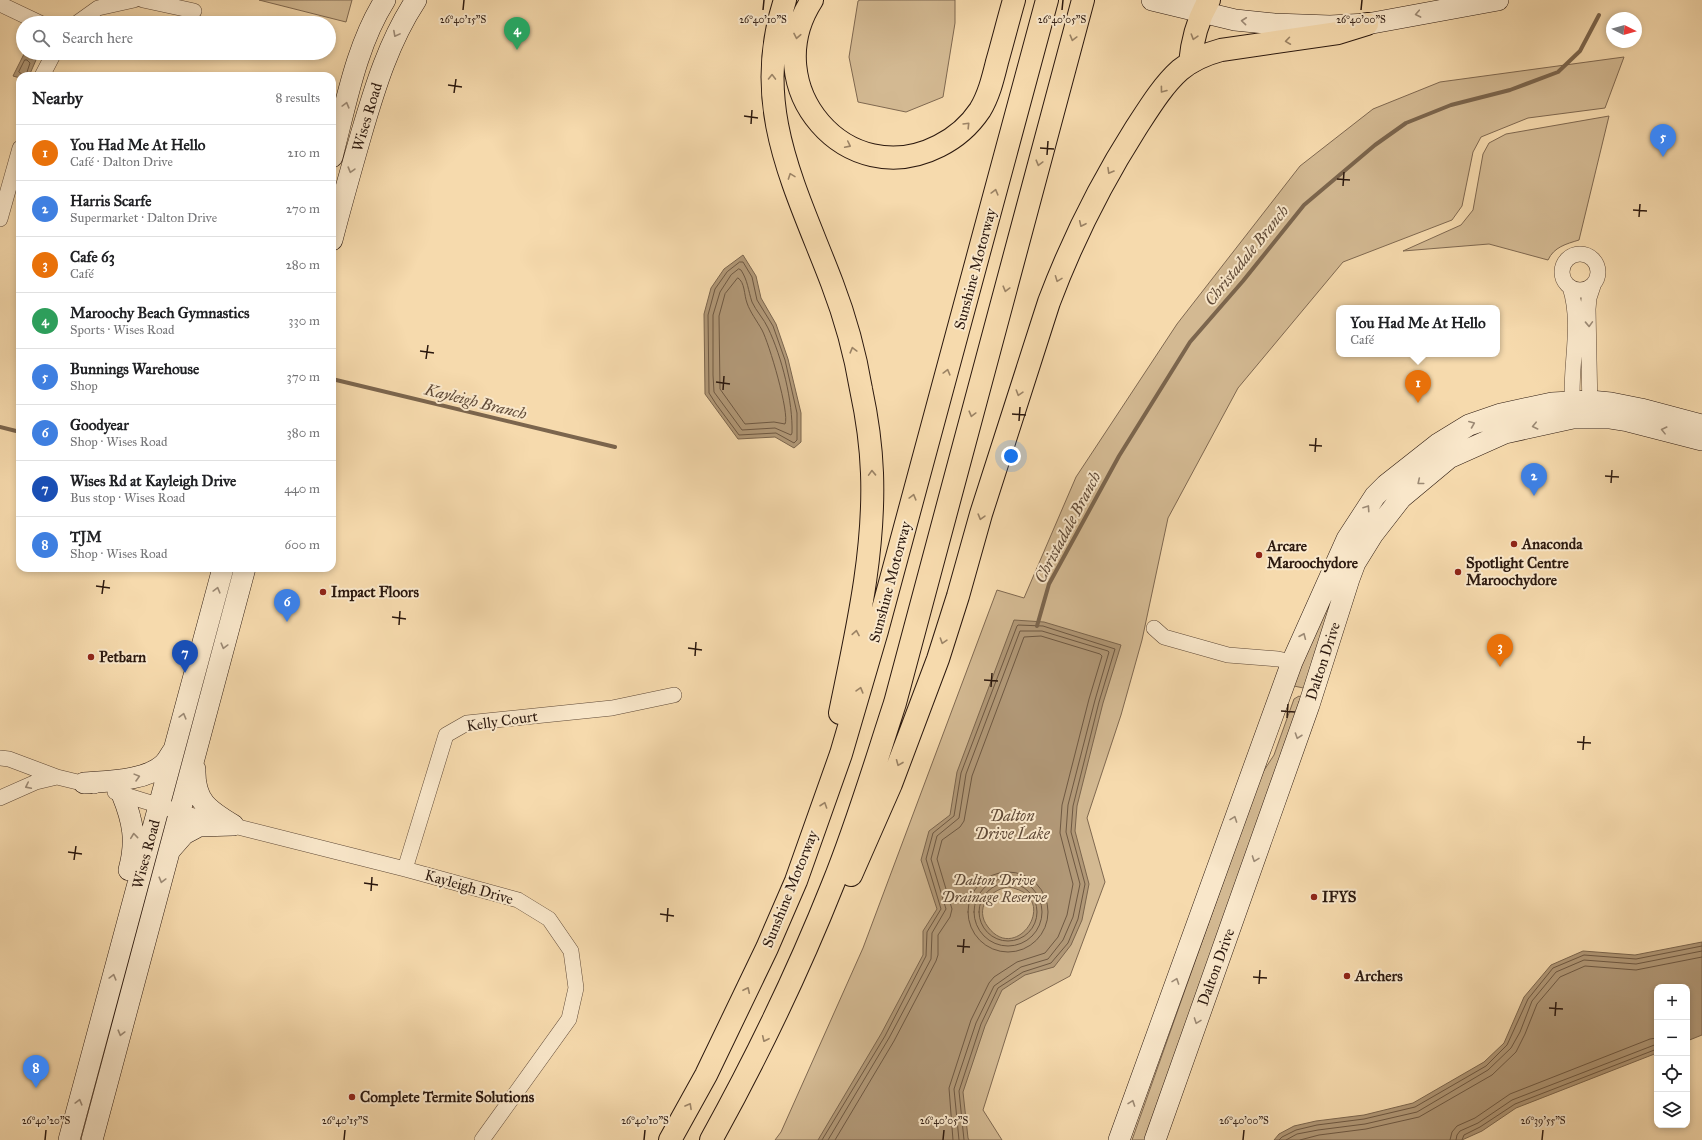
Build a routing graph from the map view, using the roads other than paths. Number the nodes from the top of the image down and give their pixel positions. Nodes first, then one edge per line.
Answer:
1 (134, 0) edge
2 (143, 0) edge
3 (385, 0) edge
4 (416, 0) edge
5 (812, 0) edge
6 (1014, 0) edge
7 (1047, 0) edge
8 (1083, 0) edge
9 (1153, 0) edge
10 (1498, 0) edge
11 (0, 4) edge
12 (780, 6) edge
13 (1205, 6) edge
14 (194, 11) dead end
15 (25, 16) edge
16 (86, 16) edge
17 (1367, 24) junction
18 (50, 60) edge
19 (1190, 63) junction
20 (44, 72) edge
21 (336, 141) edge
22 (16, 162) edge
23 (336, 206) edge
24 (1, 213) edge
25 (1593, 286) junction
26 (1570, 287) junction
27 (1575, 408) junction
28 (1702, 425) edge
29 (1702, 440) edge
30 (1373, 534) junction
31 (1332, 570) junction
32 (222, 572) edge
33 (244, 572) edge
34 (1154, 628) dead end
35 (1292, 662) junction
36 (674, 695) dead end
37 (1309, 705) junction
38 (175, 748) junction
39 (841, 754) junction
40 (195, 755) junction
41 (0, 758) edge
42 (1252, 769) junction
43 (57, 777) junction
44 (84, 783) junction
45 (122, 794) junction
46 (0, 798) edge
47 (160, 806) junction
48 (180, 812) junction
49 (233, 825) junction
50 (170, 850) junction
51 (405, 869) junction
52 (122, 944) junction
53 (804, 953) junction
54 (69, 1140) edge
55 (92, 1140) edge
56 (482, 1140) edge
57 (670, 1140) edge
58 (711, 1140) edge
59 (1119, 1140) edge
60 (1155, 1140) edge

1 - 16 street
2 - 14 street
21 -> 3 main road, Wises Road
4 -> 23 main road, Wises Road
5 -> 6 highway
39 -> 7 highway, Sunshine Motorway
8 -> 53 highway
9 - 13 main road
10 -> 17 main road
11 - 15 street
39 -> 12 highway
17 -> 13 main road
13 -> 19 highway
17 -> 19 highway
18 - 20 street
19 -> 53 highway
22 - 24 street
25 - 26 street
25 - 26 street
25 -> 27 street
26 - 27 street
27 - 28 main road
29 -> 27 main road, Dalton Drive
27 -> 30 main road, Dalton Drive
31 -> 27 main road, Dalton Drive
30 - 31 main road
30 - 37 main road, Dalton Drive
35 -> 31 main road, Dalton Drive
38 -> 32 main road, Wises Road
33 -> 40 main road, Wises Road
34 - 35 street
35 - 42 main road, Dalton Drive
36 - 51 street, Kelly Court
37 - 42 main road
37 -> 60 main road, Dalton Drive
44 -> 38 main road
38 - 47 main road, Wises Road
57 -> 39 highway, Sunshine Motorway
40 - 48 main road, Wises Road
40 - 49 main road
41 - 43 street, Kayleigh Drive
59 -> 42 main road, Dalton Drive
43 - 44 street, Kayleigh Drive
43 -> 46 street
44 - 45 street, Kayleigh Drive
45 - 47 street, Kayleigh Drive
52 -> 45 main road
47 - 48 street, Kayleigh Drive
47 - 52 main road, Wises Road
48 - 49 street, Kayleigh Drive
48 - 50 main road, Wises Road
49 - 50 main road
49 - 51 street, Kayleigh Drive
50 -> 55 main road, Wises Road
51 - 56 street, Kayleigh Drive
54 -> 52 main road, Wises Road
53 -> 58 highway

